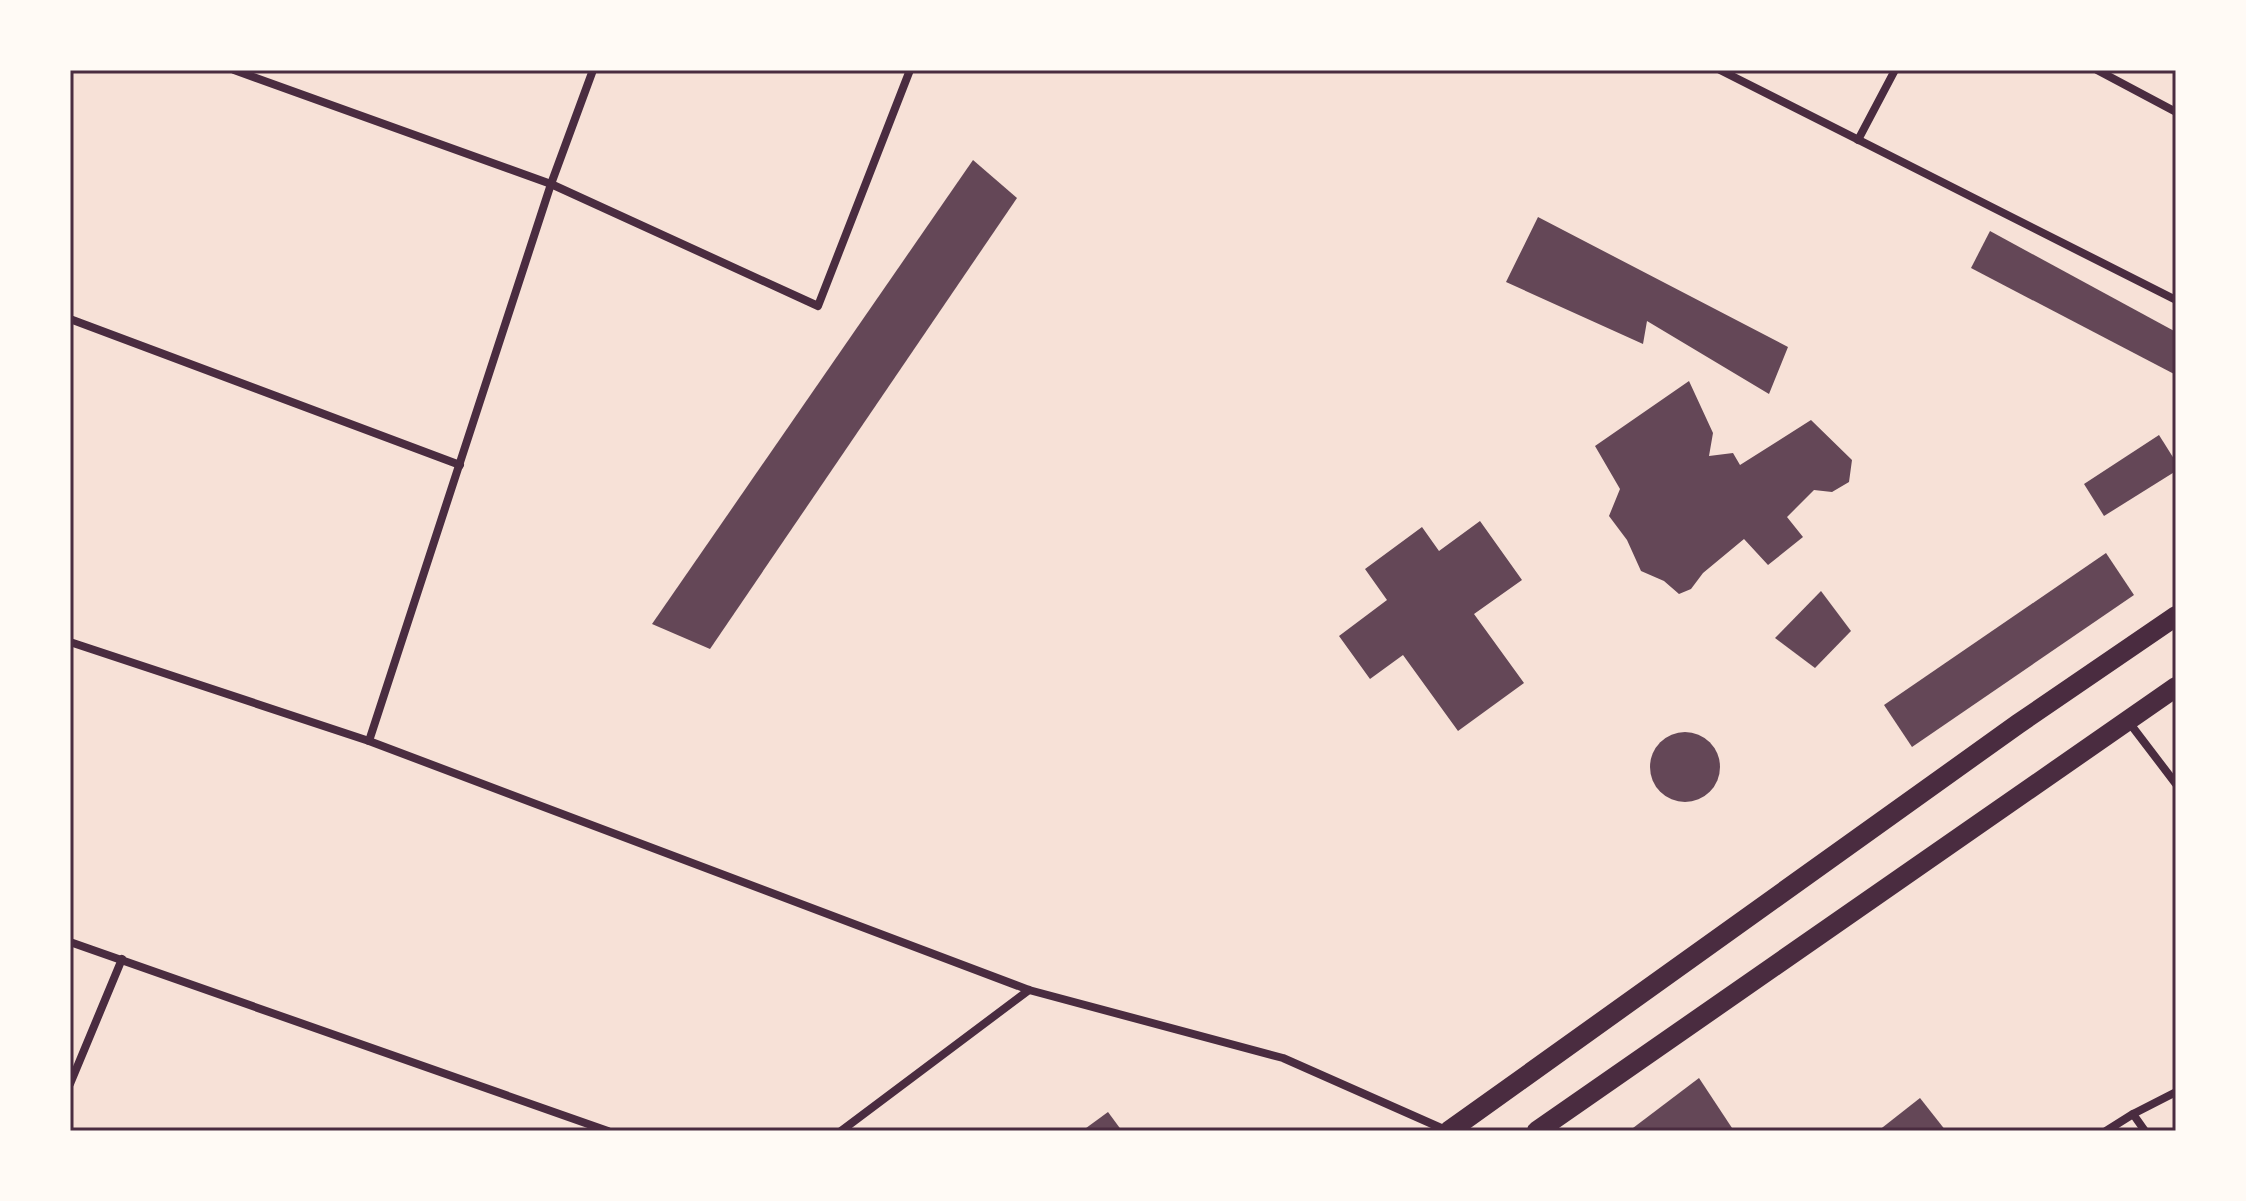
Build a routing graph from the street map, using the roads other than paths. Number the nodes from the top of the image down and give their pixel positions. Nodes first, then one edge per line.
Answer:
1 (234, 70) edge
2 (593, 70) edge
3 (910, 70) edge
4 (1720, 70) edge
5 (1895, 70) edge
6 (2097, 70) edge
7 (2176, 112) edge
8 (1858, 140) junction
9 (551, 184) junction
10 (2176, 300) edge
11 (70, 319) edge
12 (460, 465) junction
13 (2176, 616) edge
14 (70, 642) edge
15 (2176, 687) edge
16 (2128, 721) junction
17 (369, 741) junction
18 (2176, 784) edge
19 (70, 942) edge
20 (122, 959) junction
21 (1029, 990) junction
22 (70, 1084) edge
23 (2176, 1092) edge
24 (2133, 1114) junction
25 (608, 1131) edge
26 (841, 1131) edge
27 (1448, 1131) edge
28 (1537, 1131) edge
29 (2106, 1131) edge
30 (2145, 1131) edge

1 - 9 street
2 - 9 street
3 - 9 street
4 - 8 street
5 - 8 street
6 - 7 street
8 - 10 street
9 - 12 street
11 - 12 street
12 - 17 street
13 - 27 main road
14 - 17 street
15 - 16 main road
16 - 18 street
16 - 28 main road
17 - 21 street
19 - 20 street
20 - 22 street
20 - 25 street
21 - 26 street
21 - 27 street
23 - 24 street
24 - 29 street
24 - 30 street

